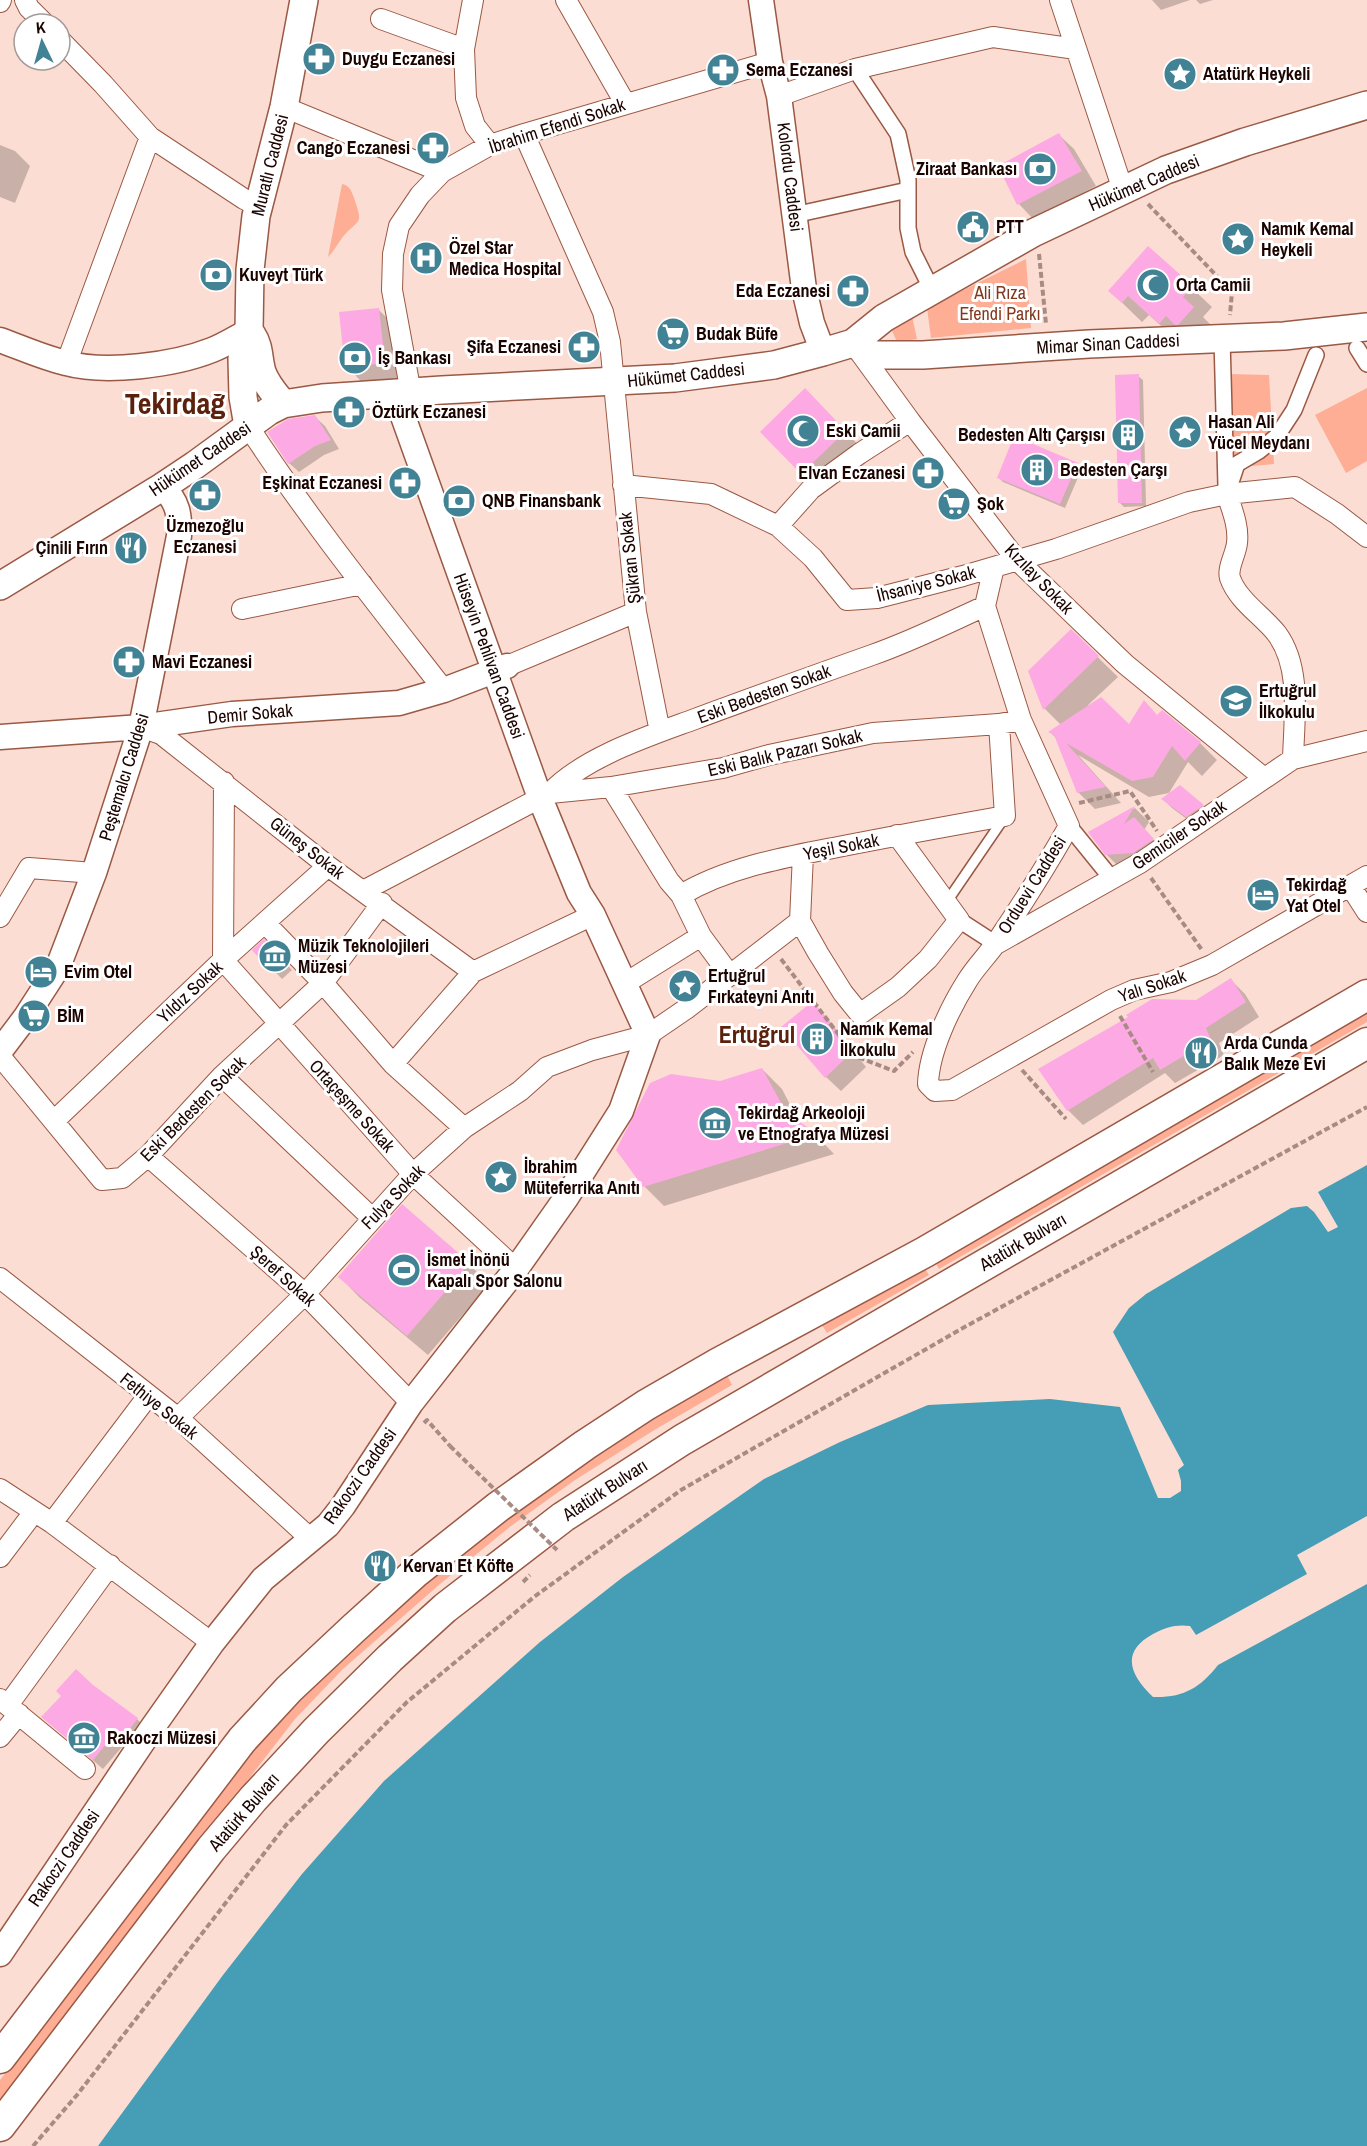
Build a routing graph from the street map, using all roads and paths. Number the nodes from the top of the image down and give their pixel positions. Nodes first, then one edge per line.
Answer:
1 (304, 0) edge
2 (473, 0) edge
3 (566, 0) edge
4 (761, 0) edge
5 (1060, 0) edge
6 (381, 19) dead end
7 (464, 49) junction
8 (1076, 49) junction
9 (72, 52) edge
10 (770, 62) junction
11 (855, 69) junction
12 (779, 96) junction
13 (625, 103) junction
14 (1367, 105) edge
15 (284, 107) junction
16 (524, 134) junction
17 (150, 137) junction
18 (490, 146) junction
19 (442, 172) junction
20 (908, 190) junction
21 (1133, 195) junction
22 (258, 206) junction
23 (794, 215) junction
24 (1033, 233) junction
25 (932, 290) junction
26 (1226, 327) junction
27 (249, 331) junction
28 (1362, 338) edge
29 (0, 340) edge
30 (853, 343) junction
31 (1048, 347) junction
32 (822, 352) junction
33 (1316, 355) dead end
34 (66, 364) junction
35 (1367, 364) edge
36 (614, 382) junction
37 (403, 393) junction
38 (283, 404) junction
39 (909, 421) junction
40 (248, 426) junction
41 (623, 485) junction
42 (162, 487) junction
43 (1227, 494) junction
44 (778, 526) junction
45 (1367, 537) edge
46 (1016, 559) junction
47 (994, 567) junction
48 (362, 584) junction
49 (0, 586) edge
50 (985, 606) junction
51 (242, 609) dead end
52 (636, 612) junction
53 (501, 669) junction
54 (444, 690) junction
55 (1021, 720) junction
56 (999, 724) junction
57 (141, 727) junction
58 (660, 732) junction
59 (0, 737) edge
60 (1367, 741) edge
61 (1293, 759) junction
62 (1264, 778) junction
63 (224, 782) junction
64 (611, 787) junction
65 (545, 796) junction
66 (1060, 807) junction
67 (1005, 816) junction
68 (1069, 826) junction
69 (897, 835) junction
70 (1166, 844) junction
71 (803, 854) junction
72 (1140, 863) junction
73 (328, 866) junction
74 (94, 873) junction
75 (1112, 879) junction
76 (1359, 881) edge
77 (363, 891) junction
78 (681, 895) junction
79 (382, 903) junction
80 (946, 903) junction
81 (1367, 912) edge
82 (593, 915) junction
83 (0, 917) edge
84 (959, 920) junction
85 (800, 921) junction
86 (265, 923) junction
87 (701, 936) junction
88 (769, 944) junction
89 (996, 944) junction
90 (223, 960) junction
91 (1212, 965) junction
92 (473, 972) junction
93 (729, 975) junction
94 (323, 984) junction
95 (624, 984) junction
96 (1367, 995) edge
97 (1111, 1000) junction
98 (280, 1025) junction
99 (648, 1035) junction
100 (1367, 1043) edge
101 (0, 1051) edge
102 (914, 1051) dead end
103 (0, 1056) edge
104 (1010, 1056) junction
105 (393, 1064) junction
106 (1153, 1072) dead end
107 (222, 1076) junction
108 (935, 1091) joint
109 (1367, 1107) edge
110 (1066, 1119) dead end
111 (54, 1121) junction
112 (464, 1128) junction
113 (148, 1156) junction
114 (413, 1174) junction
115 (372, 1218) junction
116 (516, 1269) junction
117 (0, 1278) edge
118 (305, 1294) junction
119 (148, 1396) junction
120 (178, 1418) junction
121 (416, 1418) junction
122 (0, 1489) edge
123 (34, 1512) junction
124 (52, 1523) junction
125 (312, 1540) junction
126 (557, 1550) dead end
127 (0, 1557) edge
128 (110, 1565) junction
129 (212, 1643) junction
130 (9, 1706) edge
131 (0, 1737) edge
132 (85, 1769) dead end
133 (0, 1954) edge
134 (0, 2058) edge
135 (0, 2126) edge
136 (33, 2146) edge

1 - 15 main road, Muratlı Caddesi
2 - 7 street
3 - 13 street
4 - 10 street, Kolordu Caddesi
5 - 8 street
6 - 7 street
7 - 18 street
8 - 11 street
8 - 21 street
9 - 17 street
10 - 12 street, Kolordu Caddesi
10 - 13 street, İbrahim Efendi Sokak
11 - 12 street
11 - 20 street
12 - 23 street, Kolordu Caddesi
13 - 16 street, İbrahim Efendi Sokak
14 - 21 main road, Hükümet Caddesi
15 - 19 street
15 - 22 main road, Muratlı Caddesi
16 - 18 street, İbrahim Efendi Sokak
16 - 36 street, Şükran Sokak
17 - 22 street
17 - 34 street
18 - 19 street, İbrahim Efendi Sokak
19 - 37 street, İbrahim Efendi Sokak
20 - 23 street
20 - 25 street
21 - 24 main road, Hükümet Caddesi
21 - 26 path
22 - 27 main road, Muratlı Caddesi
23 - 32 street, Kolordu Caddesi
24 - 25 main road, Hükümet Caddesi
24 - 31 path
25 - 30 main road, Hükümet Caddesi
26 - 28 main road, Mimar Sinan Caddesi
26 - 31 main road, Mimar Sinan Caddesi
26 - 43 street
27 - 34 street
27 - 38 main road, Muratlı Caddesi
27 - 40 main road, Muratlı Caddesi
28 - 35 street
29 - 34 street
30 - 31 main road, Mimar Sinan Caddesi
30 - 32 main road, Hükümet Caddesi
30 - 39 street, Kızılay Sokak
32 - 36 main road, Hükümet Caddesi
33 - 43 street
36 - 37 main road, Hükümet Caddesi
36 - 41 street, Şükran Sokak
37 - 38 main road, Hükümet Caddesi
37 - 53 street, Hüseyin Pehlivan Caddesi
38 - 40 main road, Hükümet Caddesi
39 - 44 street
39 - 46 street, Kızılay Sokak
40 - 42 main road, Hükümet Caddesi
40 - 48 street
41 - 44 street, İhsaniye Sokak
41 - 52 street, Şükran Sokak
42 - 49 main road, Hükümet Caddesi
42 - 57 street, Peştemalcı Caddesi
43 - 45 street, İhsaniye Sokak
43 - 46 street, İhsaniye Sokak
43 - 61 street
44 - 47 street, İhsaniye Sokak
46 - 47 street, İhsaniye Sokak
46 - 62 street, Kızılay Sokak
47 - 50 street
48 - 51 street
48 - 54 street
50 - 55 street, Orduevi Caddesi
50 - 58 street, Eski Bedesten Sokak
52 - 53 street, Demir Sokak
52 - 58 street, Şükran Sokak
53 - 54 street, Demir Sokak
53 - 65 street, Hüseyin Pehlivan Caddesi
54 - 57 street, Demir Sokak
55 - 56 street, Eski Balık Pazarı Sokak
55 - 66 street, Orduevi Caddesi
56 - 64 street, Eski Balık Pazarı Sokak
56 - 67 street
57 - 59 street, Demir Sokak
57 - 63 street, Güneş Sokak
57 - 74 street, Peştemalcı Caddesi
58 - 65 street, Eski Bedesten Sokak
60 - 61 street, Gemiciler Sokak
61 - 62 street, Gemiciler Sokak
62 - 70 street, Gemiciler Sokak
63 - 73 street, Güneş Sokak
63 - 90 street
64 - 65 street, Eski Balık Pazarı Sokak
64 - 78 street
65 - 77 street, Eski Bedesten Sokak
65 - 82 street, Hüseyin Pehlivan Caddesi
66 - 68 street, Orduevi Caddesi
66 - 70 path
67 - 69 street, Yeşil Sokak
67 - 80 lane
68 - 75 street
68 - 89 street, Orduevi Caddesi
69 - 71 street, Yeşil Sokak
69 - 80 street
70 - 72 street, Gemiciler Sokak
71 - 78 street, Yeşil Sokak
71 - 85 street
72 - 75 street, Gemiciler Sokak
72 - 91 path
73 - 77 street, Güneş Sokak
73 - 86 street, Yıldız Sokak
74 - 83 street
74 - 101 street, Peştemalcı Caddesi
75 - 89 street, Gemiciler Sokak
76 - 81 street
76 - 91 street, Yalı Sokak
77 - 79 street, Güneş Sokak
78 - 87 street
79 - 92 street, Güneş Sokak
79 - 94 street, Eski Bedesten Sokak
80 - 84 street
82 - 92 street
82 - 95 street, Hüseyin Pehlivan Caddesi
84 - 85 street
84 - 89 street
85 - 88 street, Fulya Sokak
86 - 90 street, Yıldız Sokak
86 - 94 street
87 - 93 street
87 - 95 street
88 - 93 street, Fulya Sokak
88 - 102 path
89 - 108 street, Orduevi Caddesi
90 - 98 street, Ortaçeşme Sokak
90 - 111 street, Yıldız Sokak
91 - 97 street, Yalı Sokak
92 - 105 street
93 - 99 street, Fulya Sokak
94 - 98 street, Eski Bedesten Sokak
94 - 105 street
95 - 99 street, Hüseyin Pehlivan Caddesi
96 - 134 main road
97 - 104 street, Yalı Sokak
97 - 106 path
98 - 107 street, Eski Bedesten Sokak
98 - 114 street, Ortaçeşme Sokak
99 - 112 street, Fulya Sokak
99 - 116 street, Rakoczi Caddesi
100 - 135 main road, Atatürk Bulvarı
103 - 111 street, Eski Bedesten Sokak
104 - 108 street, Yalı Sokak
104 - 110 path
105 - 112 street
107 - 113 street, Eski Bedesten Sokak
107 - 115 street
109 - 136 path
111 - 113 street, Eski Bedesten Sokak
112 - 114 street, Fulya Sokak
113 - 118 street, Şeref Sokak
114 - 115 street, Fulya Sokak
114 - 116 street, Ortaçeşme Sokak
115 - 118 street, Fulya Sokak
116 - 121 street, Rakoczi Caddesi
117 - 119 street, Fethiye Sokak
118 - 120 street, Fulya Sokak
118 - 121 street, Şeref Sokak
119 - 120 street, Fethiye Sokak
119 - 124 street
120 - 125 street, Fethiye Sokak
121 - 125 street, Rakoczi Caddesi
121 - 126 path, bridge
122 - 123 street
123 - 124 street
123 - 127 street
124 - 128 street
125 - 129 street, Rakoczi Caddesi
128 - 129 street
128 - 130 street
129 - 133 street, Rakoczi Caddesi
130 - 131 street
130 - 132 street

